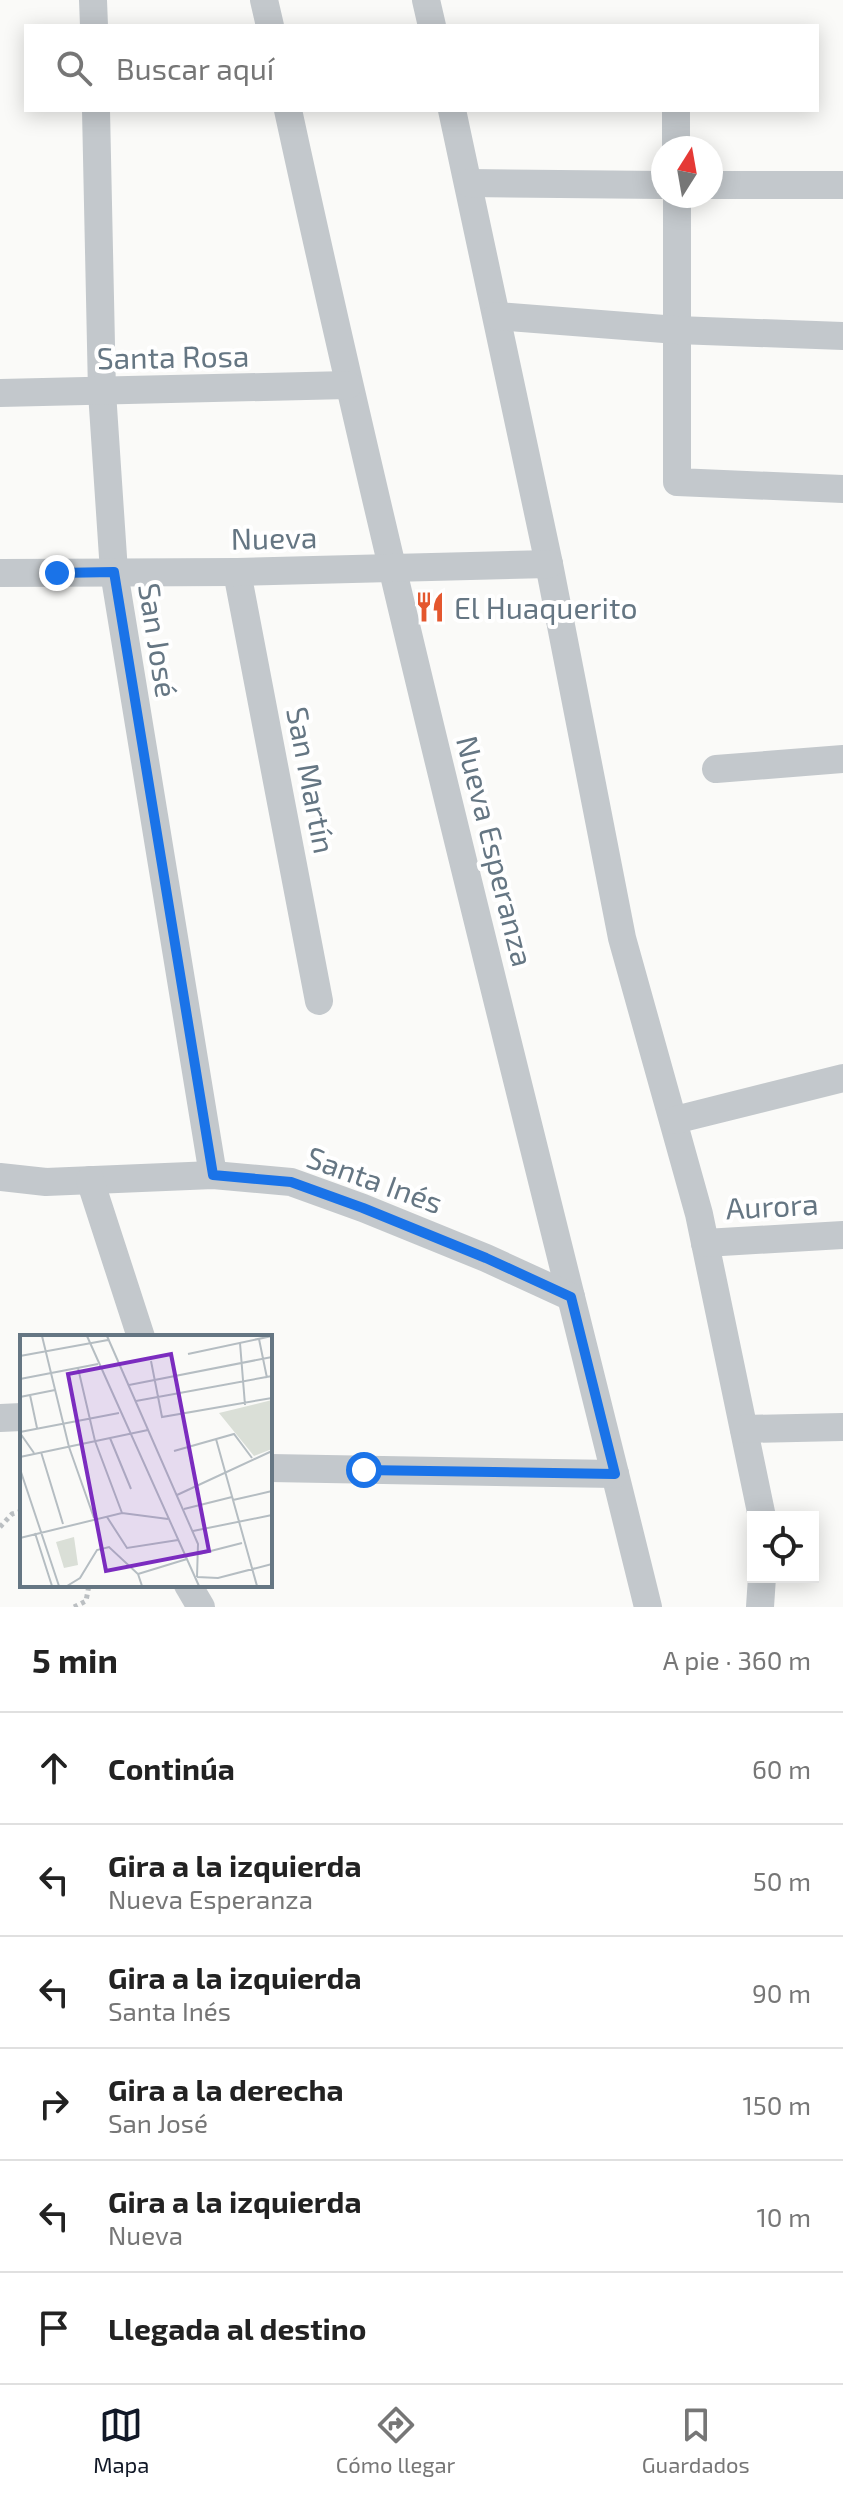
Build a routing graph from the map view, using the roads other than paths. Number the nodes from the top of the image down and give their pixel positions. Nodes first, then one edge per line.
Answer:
1 (93, 0) edge
2 (264, 0) edge
3 (426, 0) edge
4 (94, 24) edge
5 (270, 24) edge
6 (432, 24) edge
7 (96, 112) edge
8 (288, 112) edge
9 (452, 112) edge
10 (676, 112) edge
11 (676, 136) edge
12 (469, 183) junction
13 (651, 185) edge
14 (723, 185) edge
15 (843, 185) edge
16 (677, 208) edge
17 (497, 316) junction
18 (677, 330) junction
19 (843, 336) edge
20 (348, 385) junction
21 (102, 392) junction
22 (0, 393) edge
23 (843, 489) edge
24 (549, 564) junction
25 (391, 569) junction
26 (114, 572) junction
27 (237, 572) junction
28 (0, 573) edge
29 (843, 759) edge
30 (716, 769) dead end
31 (319, 1001) dead end
32 (843, 1078) edge
33 (675, 1120) junction
34 (213, 1175) junction
35 (0, 1177) edge
36 (90, 1180) junction
37 (843, 1235) edge
38 (705, 1243) junction
39 (571, 1297) junction
40 (140, 1335) edge
41 (20, 1417) edge
42 (0, 1418) edge
43 (843, 1427) edge
44 (744, 1429) junction
45 (272, 1468) edge
46 (615, 1474) junction
47 (761, 1511) edge
48 (762, 1583) edge
49 (189, 1587) edge
50 (201, 1607) edge
51 (648, 1607) edge
52 (760, 1607) edge

1 - 4 street
2 - 5 street
3 - 6 street
7 - 21 street, San José
8 - 20 street, Nueva Esperanza
9 - 12 street
10 - 11 street
12 - 13 street
12 - 17 street
14 - 15 street
16 - 18 street
17 - 18 street
17 - 24 street
18 - 19 street
18 - 23 street
20 - 21 street, Santa Rosa
20 - 25 street, Nueva Esperanza
21 - 22 street, Santa Rosa
21 - 26 street, San José
24 - 25 street, Nueva
24 - 33 street
25 - 27 street, Nueva
25 - 39 street, Nueva Esperanza
26 - 27 street, Nueva
26 - 28 street, Nueva
26 - 34 street, San José
27 - 31 street, San Martín
29 - 30 street
32 - 33 street
33 - 38 street
34 - 36 street, Santa Inés
34 - 39 street, Santa Inés
35 - 36 street, Santa Inés
36 - 40 street
37 - 38 street, Aurora
38 - 44 street
39 - 46 street, Nueva Esperanza
41 - 42 street
43 - 44 street
44 - 47 street
45 - 46 street
46 - 51 street, Nueva Esperanza
48 - 52 street
49 - 50 street

